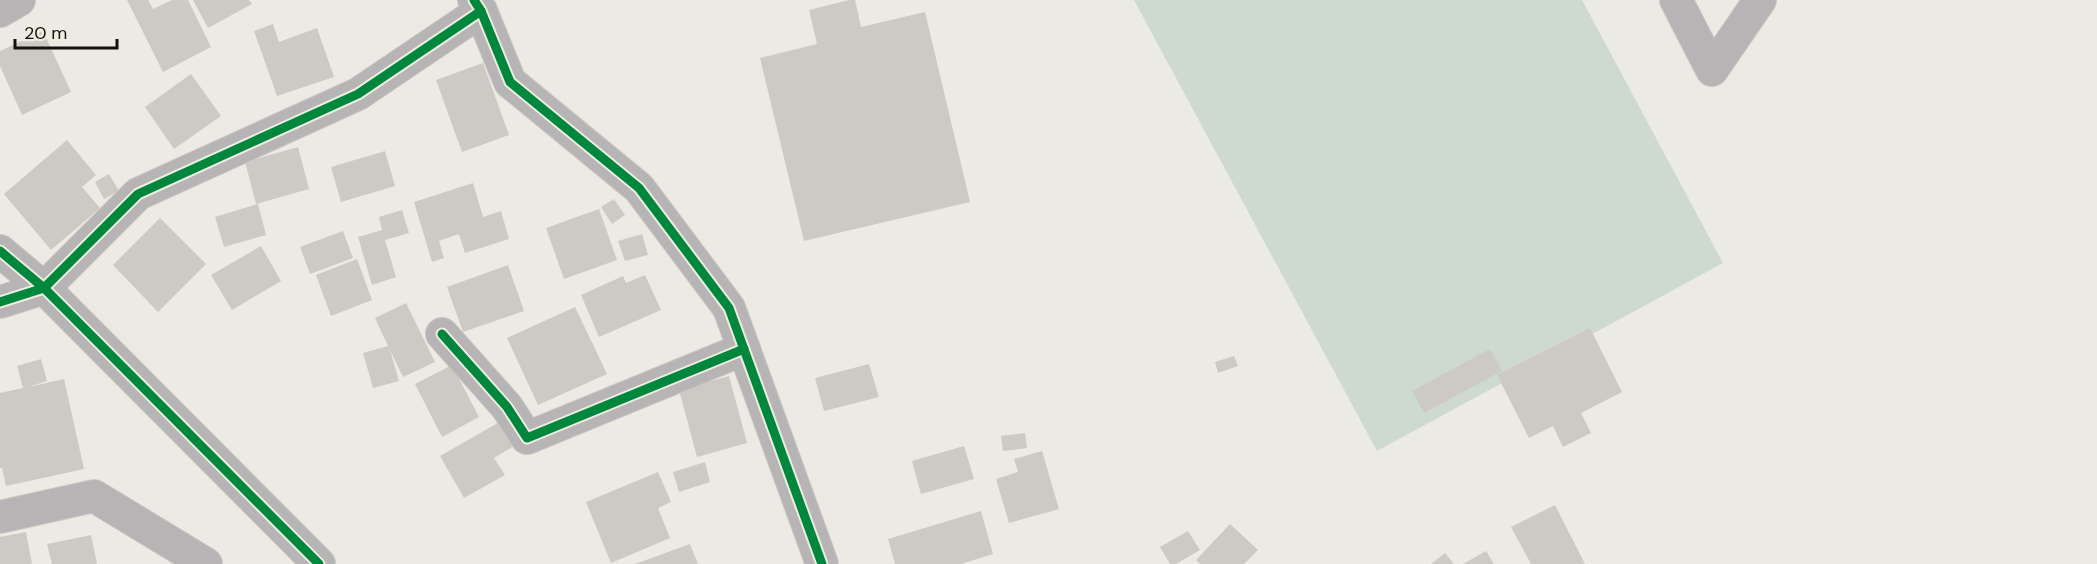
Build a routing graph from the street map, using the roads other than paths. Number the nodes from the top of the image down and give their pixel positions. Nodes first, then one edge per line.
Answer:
1 (18, 0) edge
2 (1676, 0) edge
3 (1760, 0) edge
4 (477, 5) edge
5 (0, 11) edge
6 (0, 251) edge
7 (45, 288) junction
8 (0, 302) edge
9 (442, 334) dead end
10 (744, 349) junction
11 (0, 517) edge
12 (206, 564) edge
13 (319, 564) edge
14 (822, 564) edge

1 - 5 street
2 - 3 street
4 - 7 street
4 - 10 street
6 - 7 street
7 - 8 street
7 - 13 street
9 - 10 street
10 - 14 street
11 - 12 street

